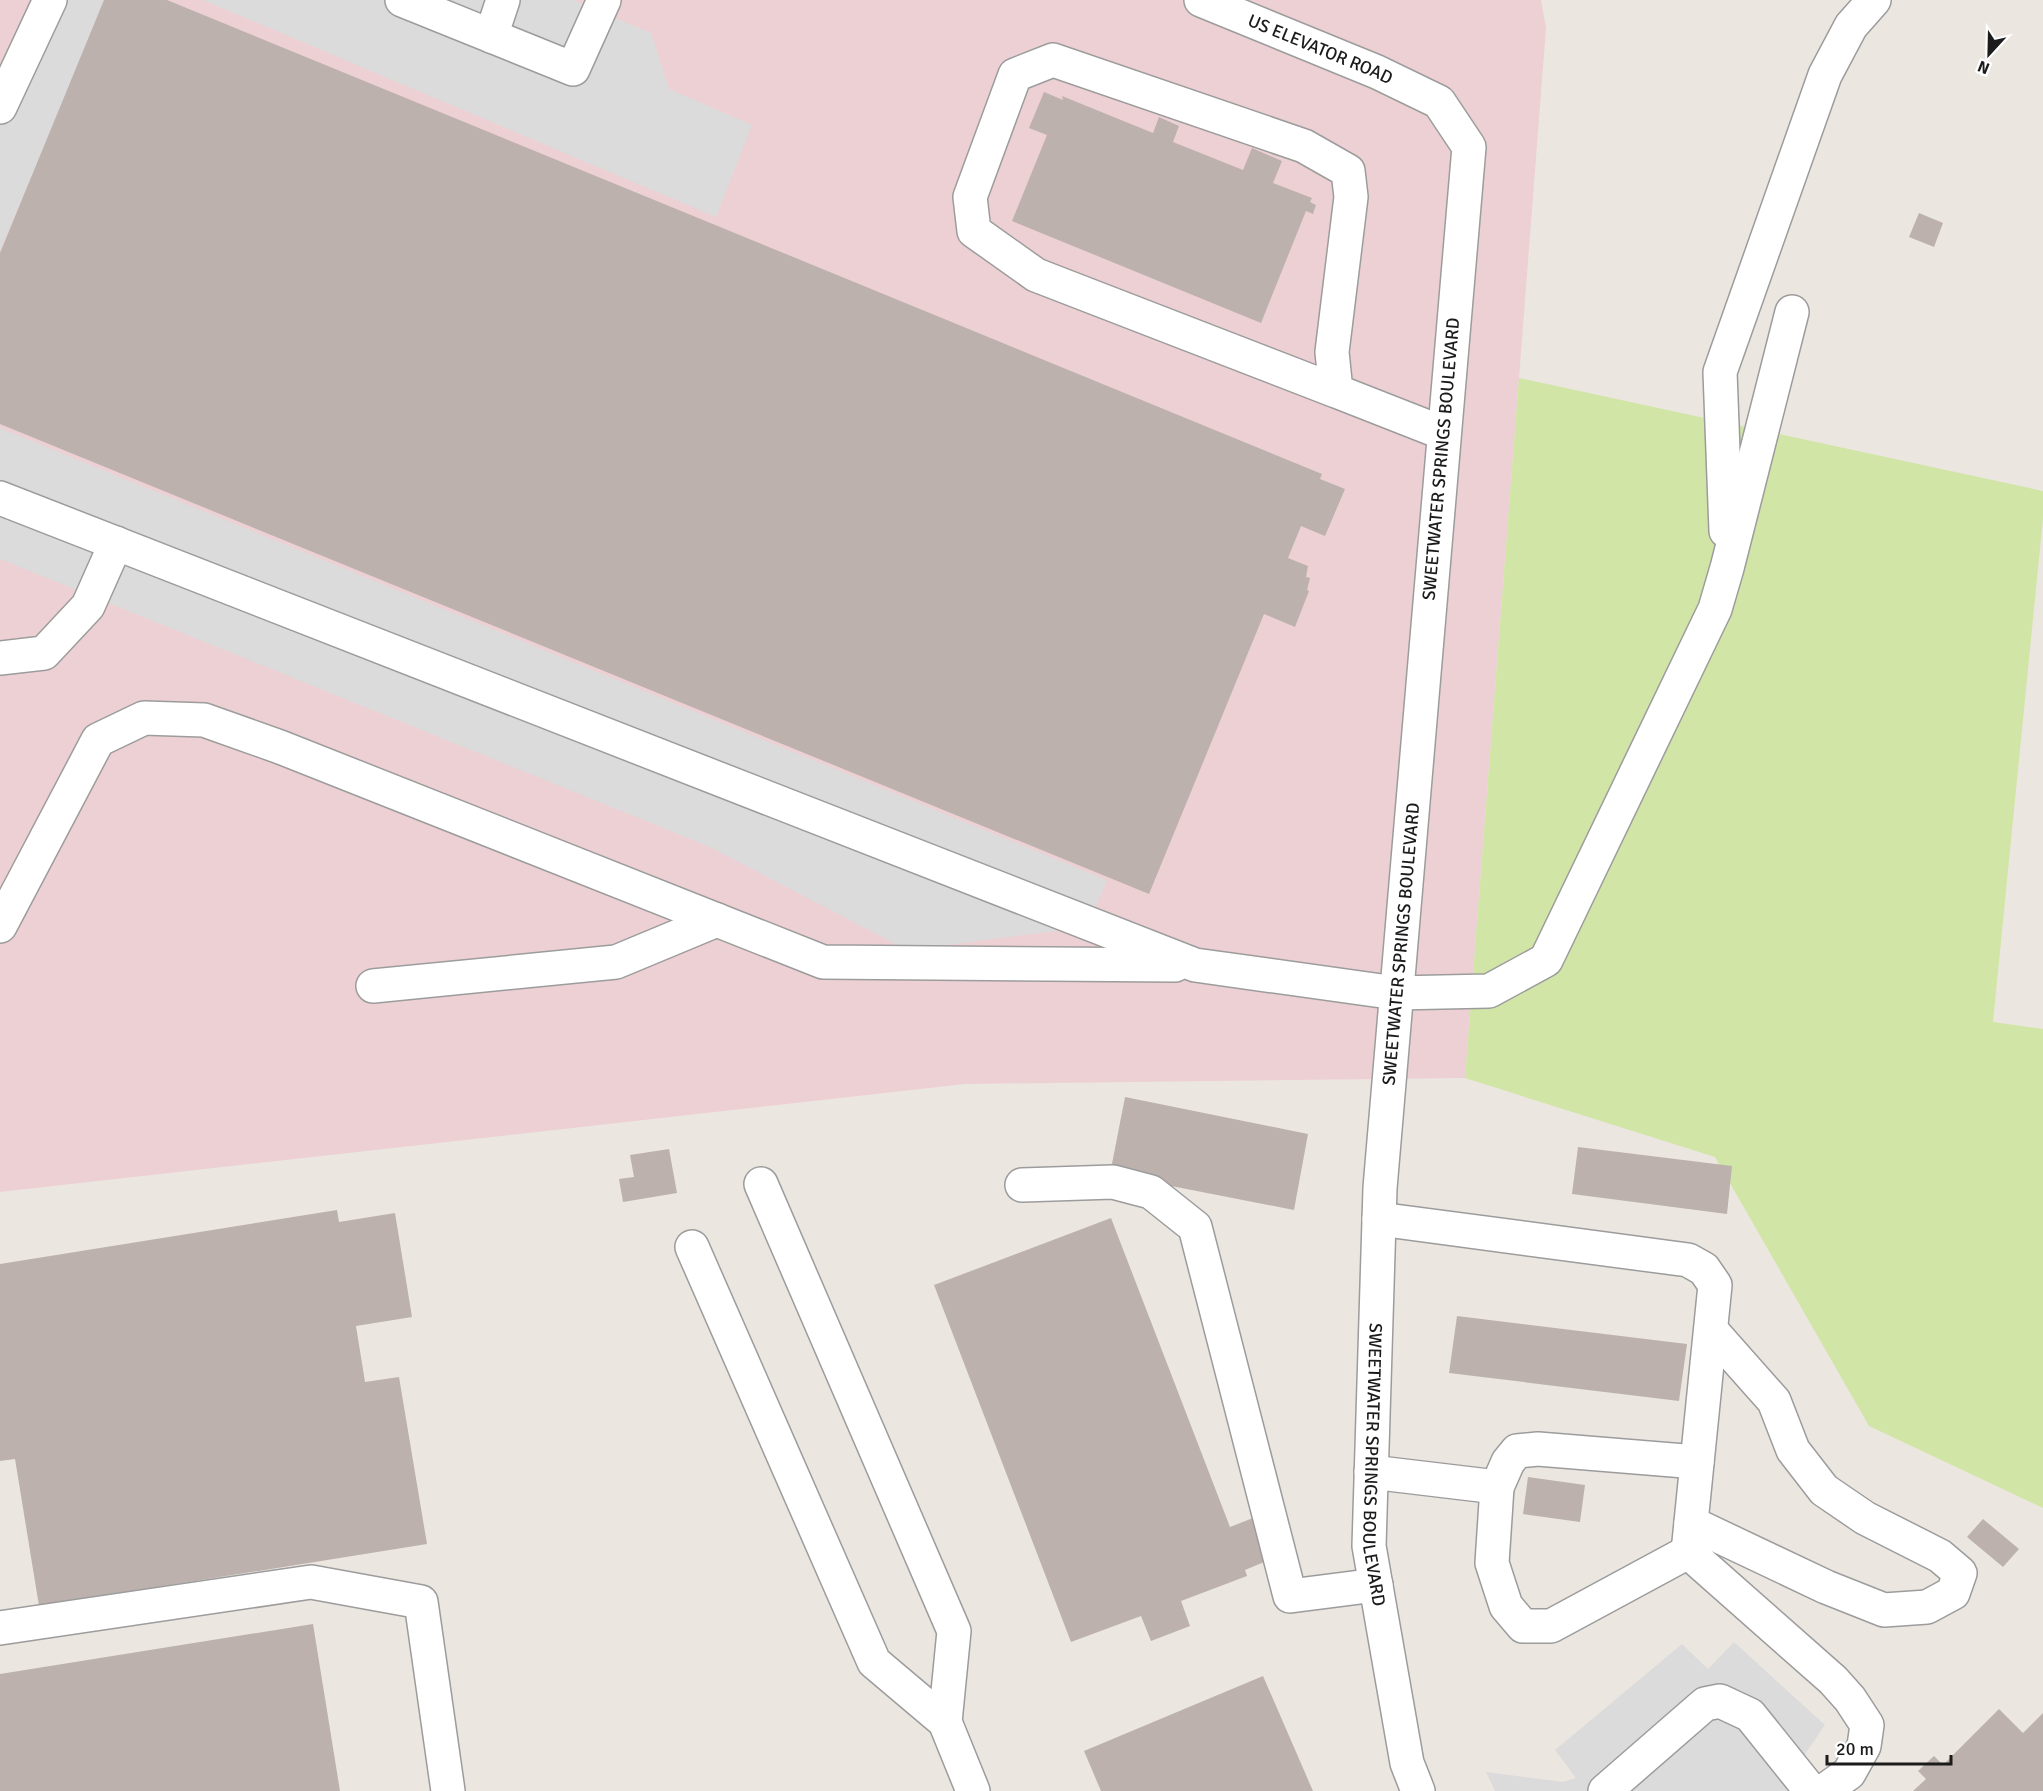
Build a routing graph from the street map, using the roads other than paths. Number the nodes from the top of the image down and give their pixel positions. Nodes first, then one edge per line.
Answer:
1 (50, 0) edge
2 (402, 0) edge
3 (503, 0) edge
4 (604, 0) edge
5 (1201, 0) edge
6 (1874, 0) edge
7 (491, 36) junction
8 (1439, 102) joint
9 (0, 107) edge
10 (1792, 312) dead end
11 (1336, 391) junction
12 (1443, 433) junction
13 (0, 498) edge
14 (116, 543) junction
15 (1727, 568) junction
16 (0, 658) edge
17 (717, 920) junction
18 (0, 926) edge
19 (1194, 965) junction
20 (373, 986) dead end
21 (1396, 993) junction
22 (761, 1184) dead end
23 (1022, 1185) dead end
24 (1379, 1218) junction
25 (692, 1247) dead end
26 (1711, 1330) junction
27 (1697, 1462) junction
28 (1371, 1472) junction
29 (1497, 1487) junction
30 (1689, 1537) junction
31 (1376, 1585) junction
32 (0, 1629) edge
33 (945, 1722) junction
34 (448, 1791) edge
35 (973, 1791) edge
36 (1418, 1791) edge
37 (1605, 1791) edge
38 (1811, 1791) edge
39 (1824, 1791) edge

1 - 9 street
2 - 7 street
3 - 7 street
4 - 7 street
5 - 8 street, US ELEVATOR ROAD
6 - 15 street
8 - 12 street, SWEETWATER SPRINGS BOULEVARD
10 - 15 street
11 - 11 street
11 - 12 street
12 - 21 street, SWEETWATER SPRINGS BOULEVARD
13 - 14 street
14 - 16 street
14 - 19 street
15 - 21 street
17 - 18 street
17 - 19 street
17 - 20 street
19 - 21 street
21 - 24 street, SWEETWATER SPRINGS BOULEVARD
22 - 33 street
23 - 31 street
24 - 26 street
24 - 28 street, SWEETWATER SPRINGS BOULEVARD
25 - 33 street
26 - 27 street
26 - 30 street
27 - 29 street
27 - 30 street
28 - 29 street
28 - 31 street, SWEETWATER SPRINGS BOULEVARD
29 - 30 street
30 - 39 street
31 - 36 street, SWEETWATER SPRINGS BOULEVARD
32 - 34 street
33 - 35 street
37 - 38 street

